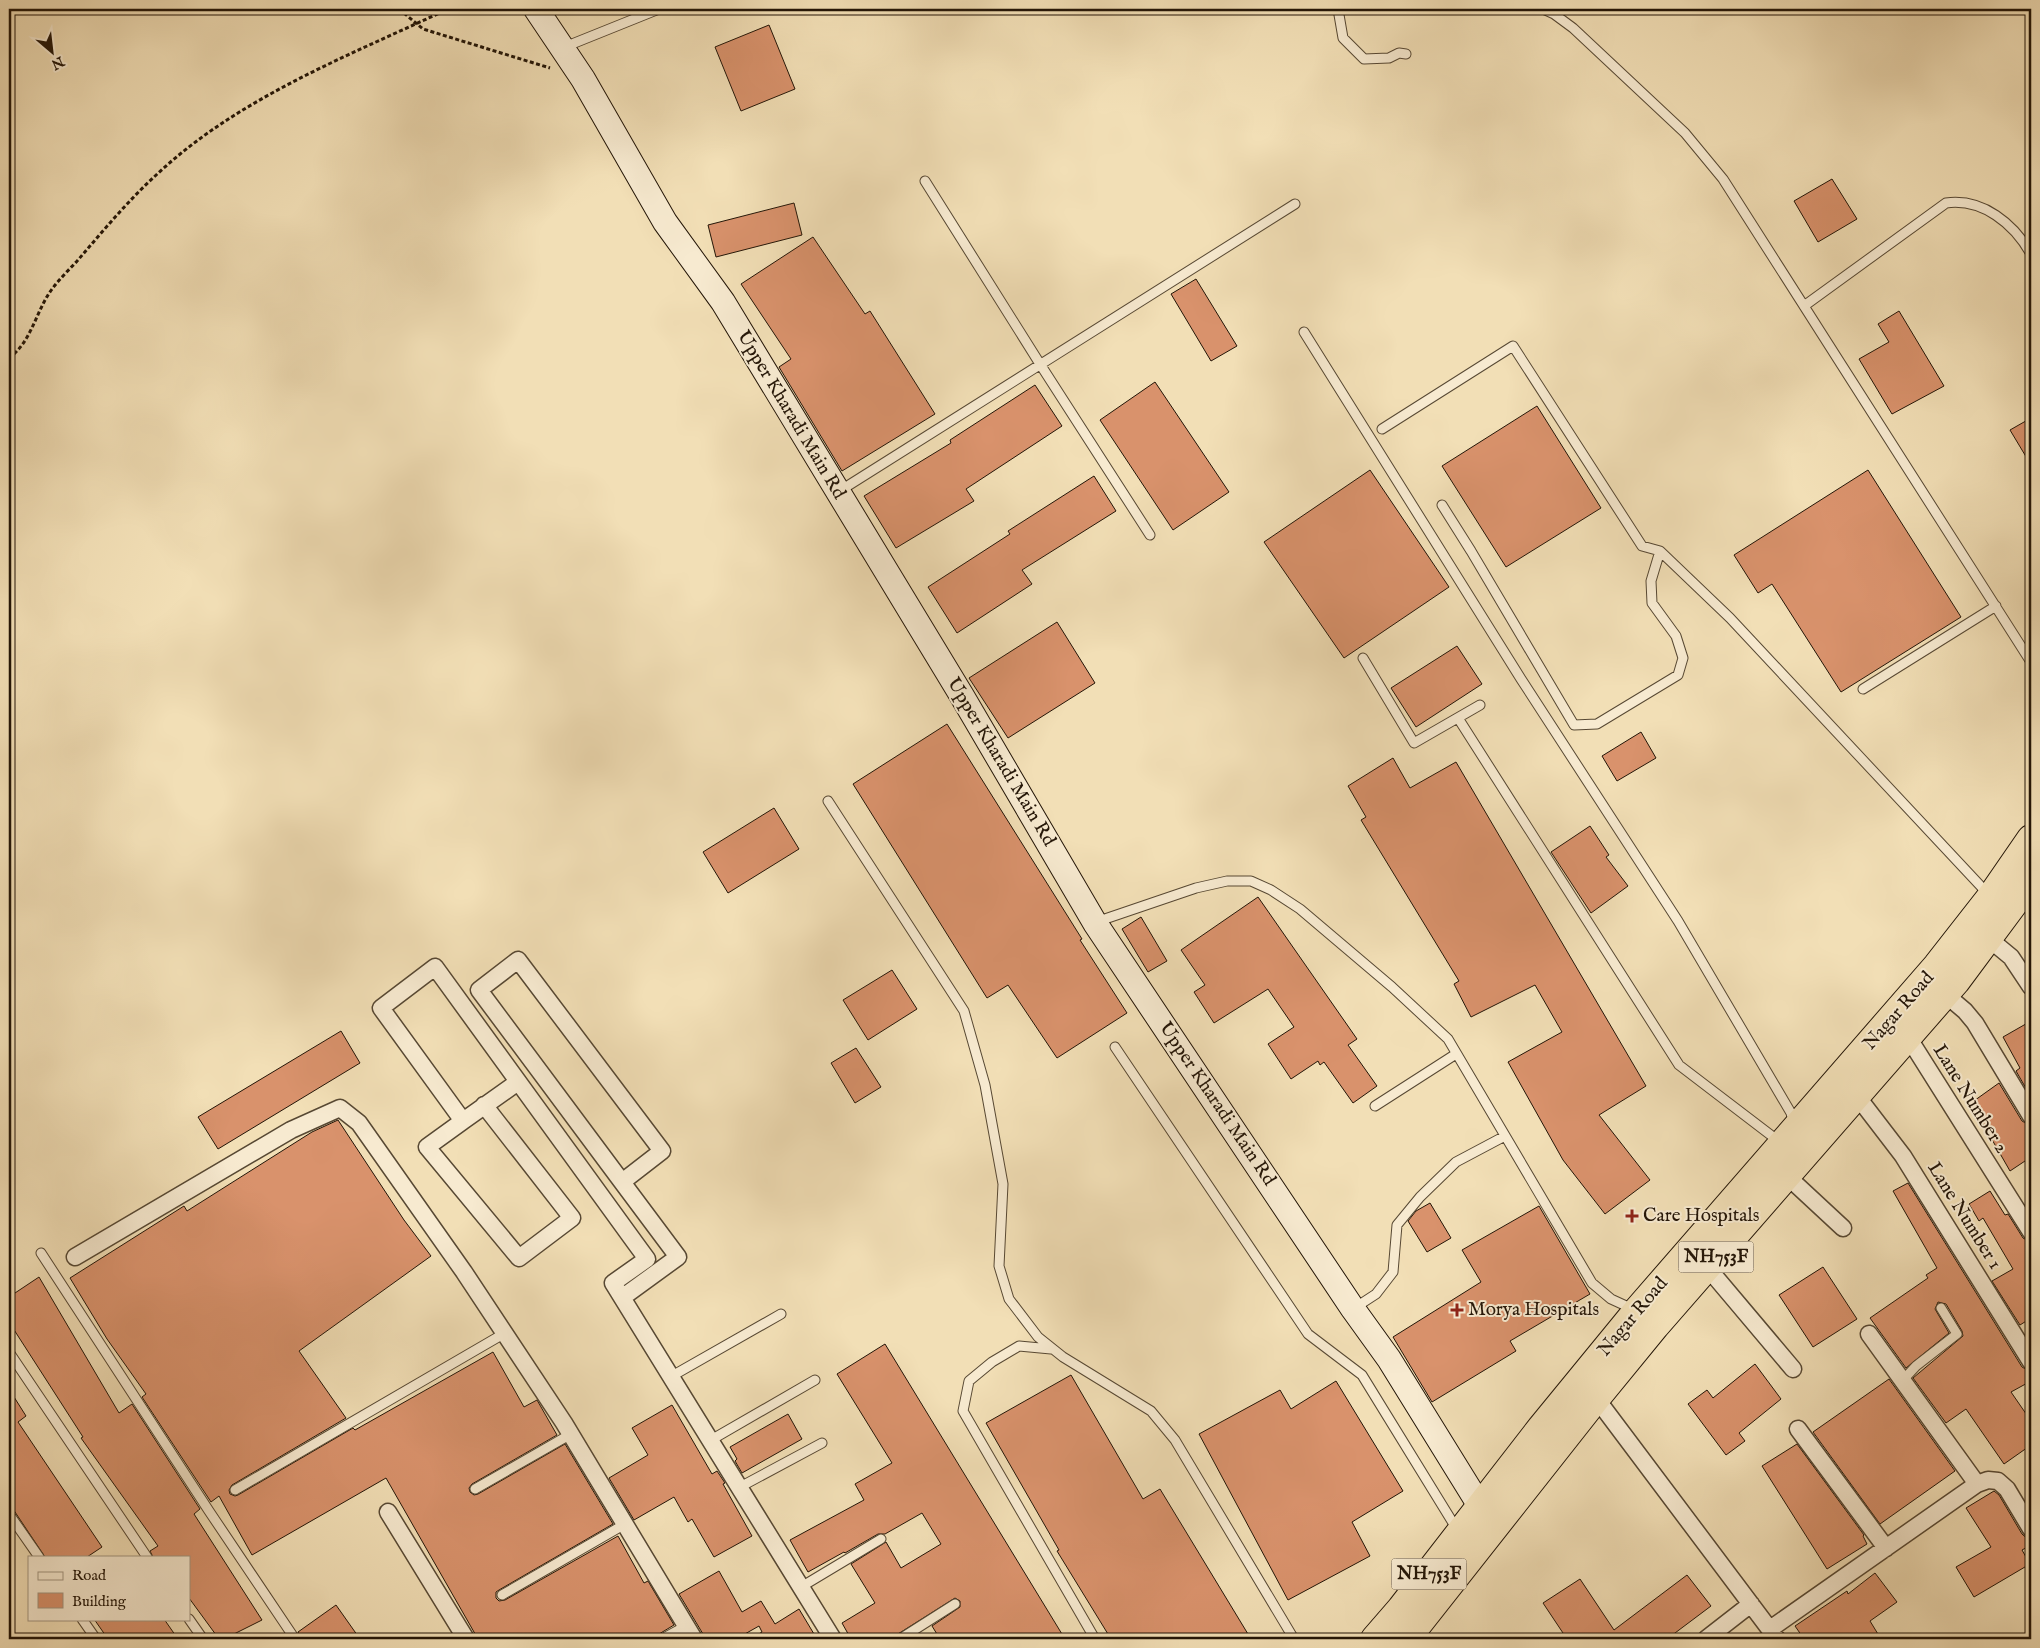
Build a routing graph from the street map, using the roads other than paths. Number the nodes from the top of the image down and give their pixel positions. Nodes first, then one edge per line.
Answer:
1 (536, 9) edge
2 (659, 9) edge
3 (1338, 9) edge
4 (1543, 9) edge
5 (562, 48) junction
6 (1406, 54) dead end
7 (925, 181) dead end
8 (1295, 204) dead end
9 (2031, 254) edge
10 (1804, 306) junction
11 (1304, 332) dead end
12 (1040, 364) junction
13 (1382, 429) dead end
14 (838, 492) junction
15 (1442, 505) dead end
16 (1150, 534) dead end
17 (1660, 551) junction
18 (1996, 606) junction
19 (1363, 658) dead end
20 (2031, 662) edge
21 (1863, 689) dead end
22 (1480, 705) dead end
23 (1458, 718) junction
24 (828, 801) dead end
25 (2031, 839) edge
26 (2030, 884) edge
27 (1991, 897) junction
28 (1095, 923) junction
29 (1988, 938) junction
30 (2031, 986) edge
31 (1945, 994) junction
32 (1908, 1037) junction
33 (1115, 1047) dead end
34 (1456, 1054) junction
35 (518, 1082) junction
36 (1857, 1096) junction
37 (484, 1105) junction
38 (1376, 1106) dead end
39 (2031, 1116) edge
40 (463, 1121) junction
41 (1505, 1136) junction
42 (1789, 1137) junction
43 (1787, 1176) junction
44 (622, 1182) junction
45 (1843, 1228) dead end
46 (2031, 1232) edge
47 (41, 1253) dead end
48 (75, 1257) dead end
49 (1707, 1267) junction
50 (623, 1297) junction
51 (1941, 1308) dead end
52 (1353, 1310) junction
53 (1637, 1311) junction
54 (781, 1314) dead end
55 (504, 1333) junction
56 (1869, 1334) dead end
57 (1052, 1349) junction
58 (9, 1352) edge
59 (2031, 1362) edge
60 (1793, 1369) dead end
61 (672, 1376) junction
62 (815, 1380) dead end
63 (1903, 1380) junction
64 (1596, 1398) junction
65 (1798, 1429) dead end
66 (571, 1434) junction
67 (711, 1440) junction
68 (822, 1443) dead end
69 (1977, 1484) junction
70 (740, 1487) junction
71 (476, 1488) dead end
72 (235, 1490) dead end
73 (1480, 1506) junction
74 (388, 1512) dead end
75 (9, 1514) edge
76 (625, 1524) junction
77 (2031, 1529) edge
78 (1459, 1534) junction
79 (881, 1539) dead end
80 (1886, 1548) junction
81 (38, 1556) edge
82 (146, 1556) edge
83 (801, 1587) junction
84 (502, 1595) dead end
85 (955, 1604) dead end
86 (1751, 1604) junction
87 (83, 1620) edge
88 (190, 1620) edge
89 (690, 1632) edge
90 (1773, 1634) edge
91 (96, 1639) edge
92 (203, 1639) edge
93 (295, 1639) edge
94 (466, 1639) edge
95 (662, 1639) edge
96 (833, 1639) edge
97 (900, 1639) edge
98 (1095, 1639) edge
99 (1293, 1639) edge
100 (1375, 1639) edge
101 (1406, 1639) edge
102 (1706, 1639) edge

1 - 5 street, Upper Kharadi Main Rd
2 - 5 lane
3 - 6 lane
4 - 10 lane
5 - 14 street, Upper Kharadi Main Rd
7 - 12 lane
8 - 12 lane
9 - 10 lane
10 - 18 lane
11 - 42 lane
12 - 14 lane
12 - 16 lane
13 - 17 lane
14 - 28 street, Upper Kharadi Main Rd
15 - 17 lane
17 - 27 lane
18 - 20 lane
18 - 21 lane
19 - 23 lane
22 - 23 lane
23 - 42 lane
24 - 57 lane
25 - 27 highway, Nagar Road / NH753F
26 - 29 highway, Nagar Road / NH753F
27 - 42 highway, Nagar Road / NH753F
28 - 34 lane
28 - 52 street, Upper Kharadi Main Rd
29 - 30 street
29 - 31 highway, Nagar Road / NH753F
31 - 32 highway, Nagar Road / NH753F
31 - 39 street
32 - 36 highway, Nagar Road / NH753F
32 - 46 street, Lane Number 2
33 - 78 lane
34 - 38 lane
34 - 41 lane
35 - 37 street
35 - 40 street
35 - 50 street
36 - 43 highway, Nagar Road / NH753F
36 - 59 street, Lane Number 1
37 - 40 street
37 - 40 street
41 - 52 lane
41 - 53 lane
42 - 53 highway, Nagar Road / NH753F
43 - 45 street
43 - 49 highway, Nagar Road / NH753F
44 - 44 street
44 - 50 street
47 - 93 lane
48 - 55 street
49 - 60 street
49 - 64 highway, Nagar Road / NH753F
50 - 61 street
51 - 63 lane
52 - 73 street, Upper Kharadi Main Rd
53 - 73 highway, Nagar Road / NH753F
54 - 61 lane
55 - 66 street
55 - 72 lane
56 - 63 street
57 - 98 lane
57 - 99 lane
58 - 82 lane
61 - 67 street
62 - 67 lane
63 - 69 street
64 - 86 street
64 - 101 highway, Nagar Road / NH753F
65 - 80 street
66 - 71 lane
66 - 76 street
67 - 70 street
68 - 70 lane
69 - 77 street
69 - 80 street
70 - 83 street
73 - 78 highway, Nagar Road / NH753F
74 - 94 street
75 - 81 lane
76 - 84 lane
76 - 89 street
78 - 100 highway, Nagar Road / NH753F
79 - 83 lane
80 - 90 street
83 - 96 street
85 - 97 lane
86 - 90 street
86 - 102 street
87 - 91 lane
88 - 92 lane
89 - 95 lane

